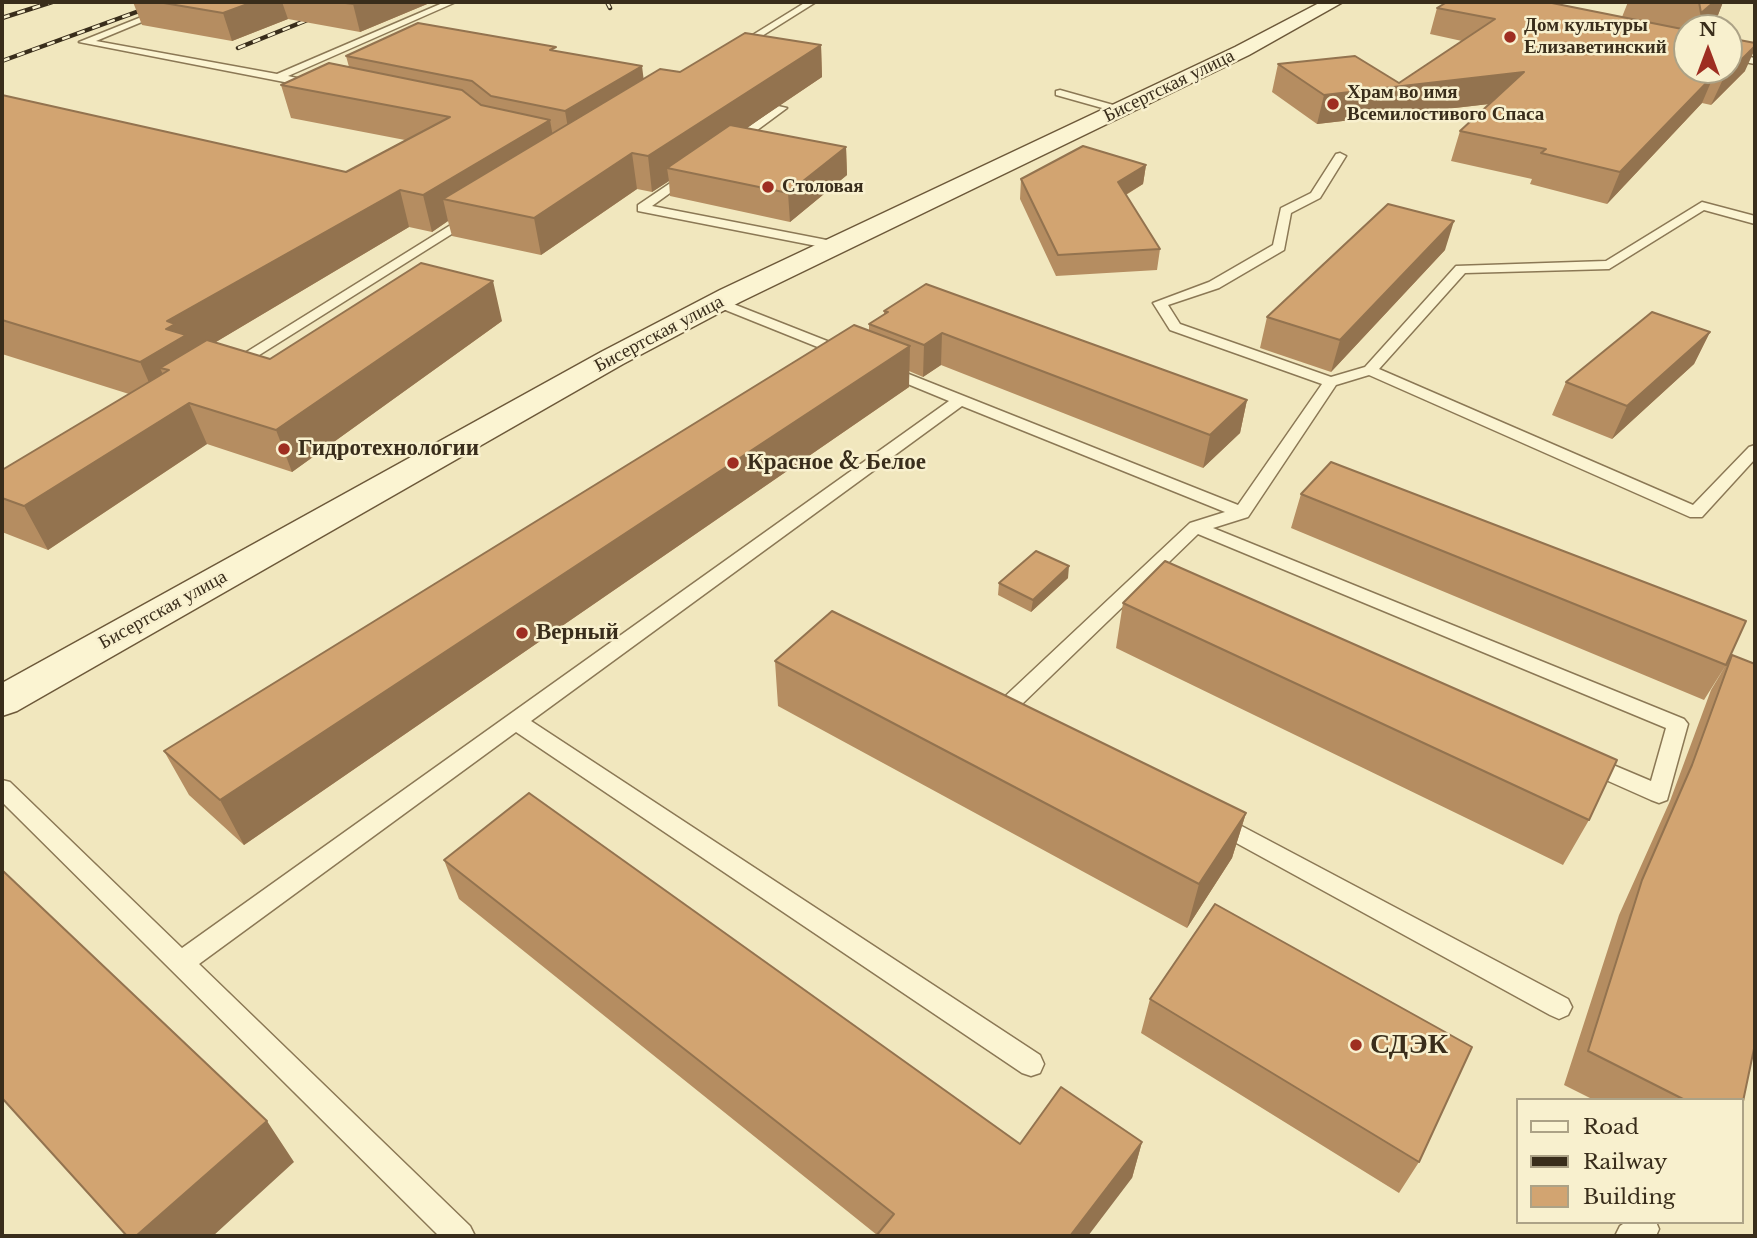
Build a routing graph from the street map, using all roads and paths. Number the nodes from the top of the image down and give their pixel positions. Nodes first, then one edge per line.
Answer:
1 (186, 2) edge
2 (452, 2) edge
3 (812, 2) edge
4 (1334, 2) edge
5 (723, 56) edge
6 (278, 77) junction
7 (331, 88) edge
8 (1060, 93) dead end
9 (782, 108) edge
10 (1120, 110) junction
11 (1340, 156) dead end
12 (479, 211) edge
13 (1755, 220) edge
14 (837, 246) junction
15 (718, 302) junction
16 (1370, 370) junction
17 (220, 374) edge
18 (1331, 382) junction
19 (961, 399) junction
20 (1755, 450) edge
21 (1242, 513) junction
22 (1196, 527) junction
23 (1152, 566) junction
24 (1177, 578) edge
25 (2, 701) edge
26 (515, 721) junction
27 (1043, 727) edge
28 (1570, 754) edge
29 (2, 788) edge
30 (1203, 814) edge
31 (181, 963) junction
32 (1559, 1007) dead end
33 (1031, 1064) dead end
34 (460, 1236) edge

1 - 6 lane
2 - 6 lane
3 - 5 lane
4 - 10 main road, Бисертская улица
6 - 7 lane
8 - 10 lane
9 - 14 lane
10 - 14 main road, Бисертская улица
11 - 18 lane
12 - 17 lane
13 - 16 lane
14 - 15 main road, Бисертская улица
15 - 19 lane
15 - 25 main road, Бисертская улица
16 - 18 lane
16 - 20 lane
18 - 21 lane
19 - 21 lane
19 - 26 lane
21 - 22 lane
22 - 23 lane
22 - 28 lane
23 - 24 lane
23 - 27 lane
26 - 31 lane
26 - 33 lane
29 - 31 lane
30 - 32 lane
31 - 34 lane

